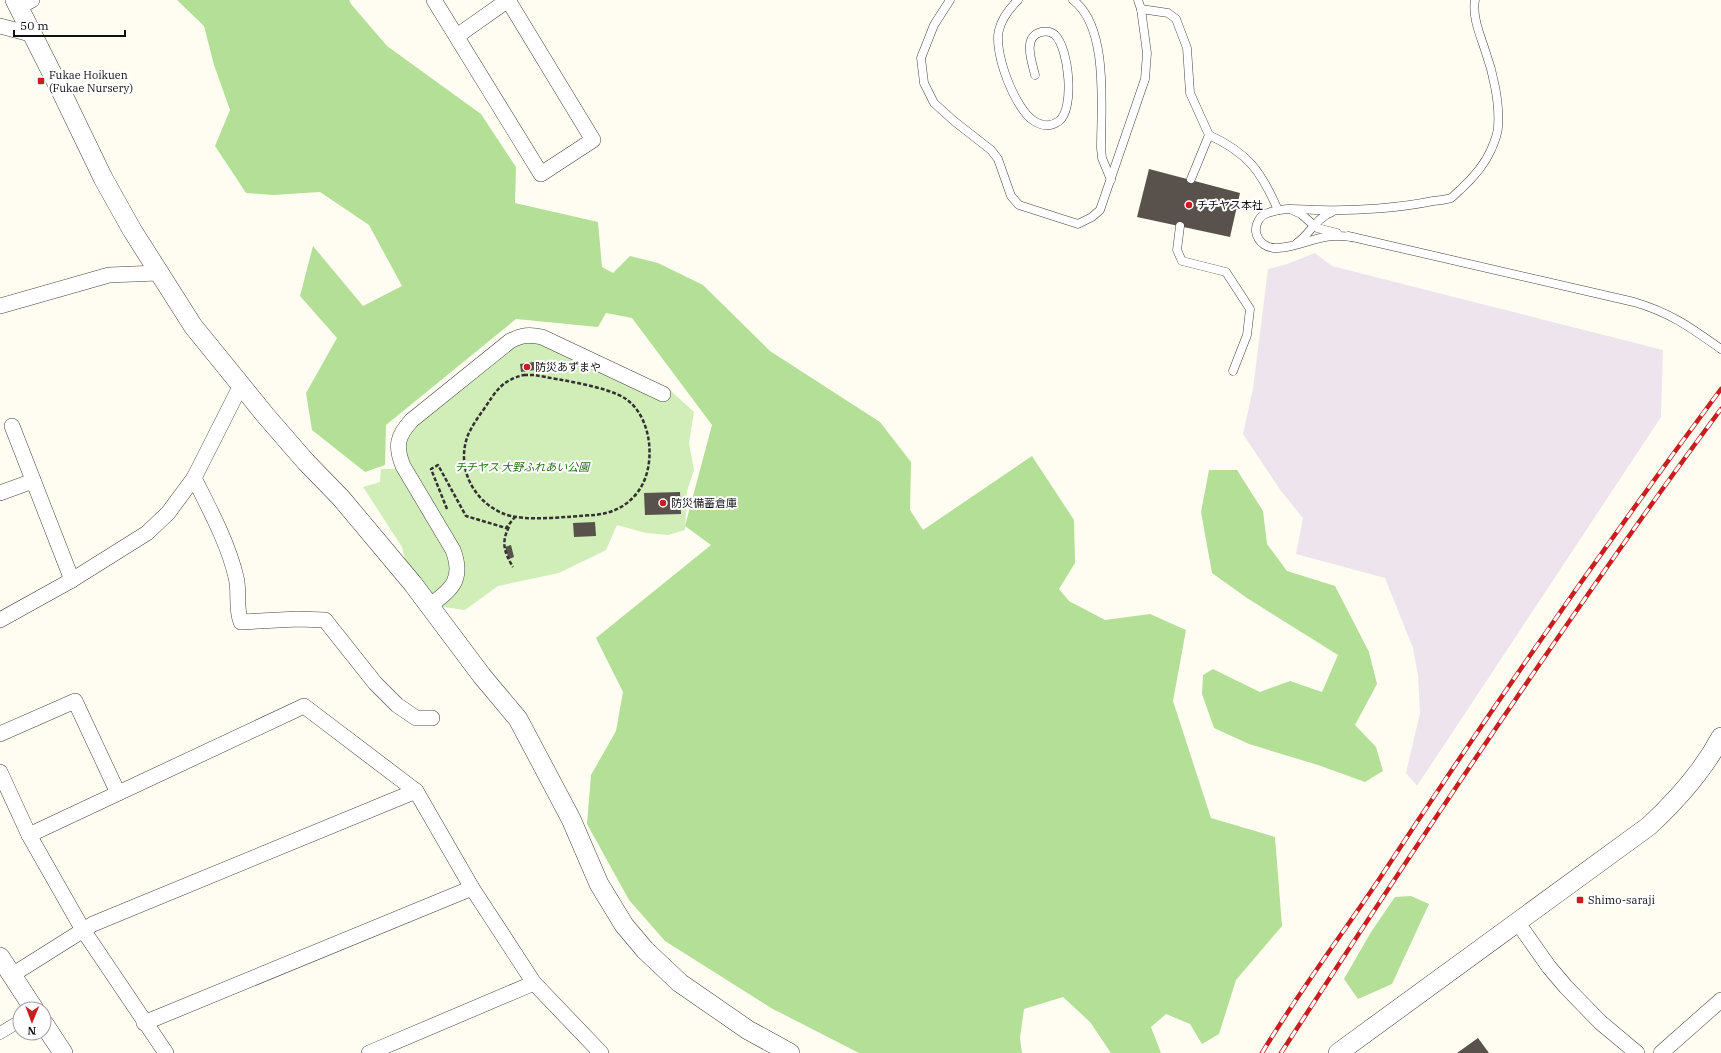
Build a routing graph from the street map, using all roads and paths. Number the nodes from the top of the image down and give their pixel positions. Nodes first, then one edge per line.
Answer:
1 (434, 0) edge
2 (508, 0) edge
3 (950, 0) edge
4 (1018, 0) edge
5 (1073, 0) edge
6 (1138, 0) edge
7 (1475, 0) edge
8 (22, 2) edge
9 (1141, 9) junction
10 (0, 26) edge
11 (34, 35) junction
12 (457, 36) junction
13 (1035, 75) dead end
14 (1209, 135) junction
15 (1191, 179) dead end
16 (1111, 180) junction
17 (1281, 210) junction
18 (1342, 210) junction
19 (1180, 226) dead end
20 (1314, 226) junction
21 (1352, 237) junction
22 (1281, 248) junction
23 (158, 273) junction
24 (0, 306) edge
25 (1721, 349) edge
26 (1233, 371) dead end
27 (241, 385) junction
28 (663, 394) dead end
29 (12, 426) dead end
30 (194, 478) junction
31 (33, 481) junction
32 (0, 493) edge
33 (448, 510) dead end
34 (515, 517) junction
35 (509, 526) junction
36 (513, 567) dead end
37 (72, 580) junction
38 (429, 606) junction
39 (0, 620) edge
40 (432, 718) dead end
41 (0, 734) edge
42 (1721, 737) edge
43 (0, 772) edge
44 (416, 791) junction
45 (118, 794) junction
46 (29, 835) junction
47 (472, 888) junction
48 (1518, 922) junction
49 (83, 930) junction
50 (0, 958) edge
51 (12, 975) junction
52 (534, 983) junction
53 (1721, 1000) edge
54 (29, 1001) edge
55 (144, 1023) junction
56 (12, 1026) edge
57 (0, 1033) edge
58 (52, 1036) edge
59 (770, 1048) edge
60 (63, 1053) edge
61 (166, 1053) edge
62 (369, 1053) edge
63 (600, 1053) edge
64 (790, 1053) edge
65 (1338, 1053) edge
66 (1637, 1053) edge
67 (1661, 1053) edge

1 - 12 street
2 - 12 street
2 - 12 street
3 - 16 lane
4 - 13 lane
5 - 16 lane
6 - 9 lane
7 - 18 lane
8 - 11 street
9 - 14 lane
9 - 16 lane
10 - 11 street
11 - 23 street
14 - 15 lane
14 - 17 lane
17 - 18 lane
17 - 20 lane
17 - 22 lane
18 - 20 lane
19 - 26 lane
20 - 21 lane
20 - 22 lane
21 - 22 lane
21 - 25 lane
23 - 24 street
23 - 27 street
27 - 30 street
27 - 38 street
28 - 38 street
29 - 31 street
30 - 37 street
30 - 40 street
31 - 32 street
31 - 37 street
33 - 35 path
34 - 34 path
34 - 35 path
35 - 36 path
37 - 39 street
38 - 59 street
41 - 45 street
42 - 48 street
43 - 46 street
44 - 45 street
44 - 47 street
44 - 49 street
45 - 46 street
46 - 49 street
47 - 52 street
47 - 55 street
48 - 65 street
48 - 66 street
49 - 51 street
49 - 55 street
50 - 51 street
51 - 54 street
52 - 62 street
52 - 63 street
53 - 67 street
55 - 61 street
56 - 57 street
58 - 60 street
59 - 64 street

